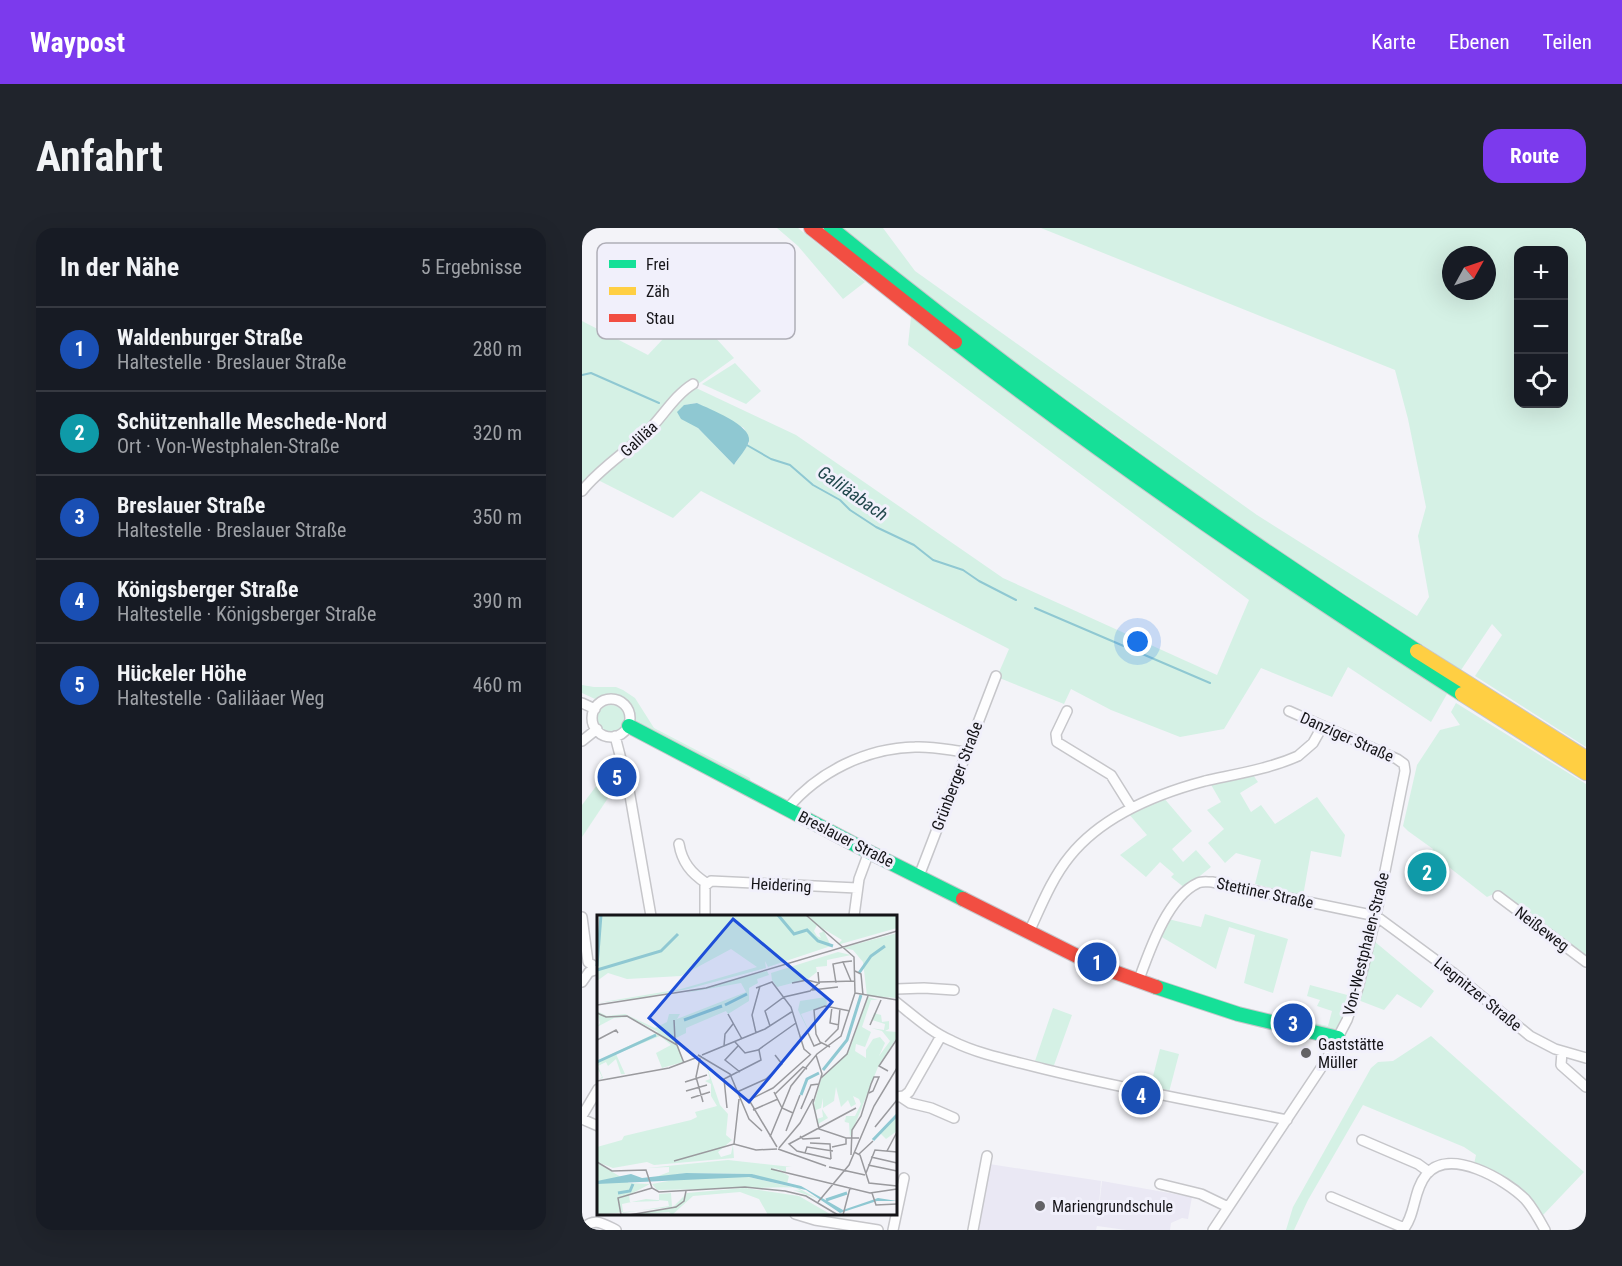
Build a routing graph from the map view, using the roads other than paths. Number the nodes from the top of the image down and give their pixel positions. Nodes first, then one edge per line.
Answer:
1 (811, 228) edge
2 (831, 228) edge
3 (693, 384) dead end
4 (582, 491) edge
5 (996, 676) dead end
6 (582, 703) edge
7 (595, 710) junction
8 (1067, 711) dead end
9 (1289, 711) dead end
10 (629, 726) junction
11 (1322, 727) junction
12 (597, 729) junction
13 (615, 736) junction
14 (582, 741) edge
15 (966, 752) junction
16 (1586, 758) edge
17 (1404, 764) joint
18 (1586, 773) edge
19 (1131, 807) junction
20 (787, 809) junction
21 (680, 844) dead end
22 (869, 852) junction
23 (919, 876) junction
24 (706, 884) junction
25 (857, 888) junction
26 (1498, 896) dead end
27 (651, 915) edge
28 (705, 915) edge
29 (854, 915) edge
30 (1376, 916) junction
31 (582, 917) edge
32 (1029, 932) junction
33 (1586, 962) edge
34 (597, 968) edge
35 (597, 969) edge
36 (582, 982) edge
37 (1138, 982) junction
38 (897, 989) edge
39 (954, 990) dead end
40 (897, 1003) edge
41 (941, 1036) junction
42 (1338, 1038) junction
43 (1562, 1052) junction
44 (1586, 1058) edge
45 (1586, 1087) edge
46 (597, 1091) edge
47 (898, 1097) edge
48 (582, 1118) edge
49 (954, 1118) dead end
50 (1287, 1119) junction
51 (597, 1126) edge
52 (1362, 1140) dead end
53 (987, 1156) dead end
54 (1429, 1172) junction
55 (904, 1178) dead end
56 (1160, 1184) dead end
57 (1331, 1197) dead end
58 (1228, 1207) junction
59 (897, 1211) edge
60 (801, 1215) edge
61 (896, 1215) edge
62 (586, 1226) edge
63 (1403, 1229) edge
64 (616, 1230) edge
65 (879, 1230) edge
66 (893, 1230) edge
67 (973, 1230) edge
68 (1213, 1230) edge
69 (1545, 1230) edge

1 - 18 main road
2 - 16 main road
3 - 4 street, Galiläa
5 - 15 street, Grünberger Straße
6 - 7 street
7 - 10 street
7 - 12 street
8 - 19 street
9 - 11 street, Danziger Straße
10 - 13 street
10 - 20 main road, Breslauer Straße
11 - 17 street, Danziger Straße
11 - 19 street
12 - 13 street
12 - 14 street
13 - 27 street
15 - 20 street
15 - 23 street, Grünberger Straße
17 - 30 street, Von-Westphalen-Straße
19 - 32 street
20 - 22 main road, Breslauer Straße
21 - 24 street
22 - 23 main road, Breslauer Straße
22 - 25 street
23 - 32 main road, Breslauer Straße
24 - 25 street, Heidering
24 - 28 street
25 - 29 street
26 - 33 street, Neißeweg
30 - 37 street, Stettiner Straße
30 - 42 street, Von-Westphalen-Straße
30 - 43 street, Liegnitzer Straße
31 - 34 street
32 - 37 main road, Breslauer Straße
35 - 36 street
37 - 42 main road, Breslauer Straße
38 - 39 street
40 - 41 street
41 - 47 street
41 - 50 street
42 - 50 street, Von-Westphalen-Straße
43 - 44 street, Liegnitzer Straße
43 - 45 street
46 - 48 street
47 - 49 street
48 - 51 street
50 - 58 street, Von-Westphalen-Straße
52 - 54 street
53 - 67 street
54 - 63 street
54 - 69 street
55 - 59 street
56 - 58 street
57 - 63 street
58 - 68 street, Von-Westphalen-Straße
60 - 65 street
61 - 66 street
62 - 64 street

